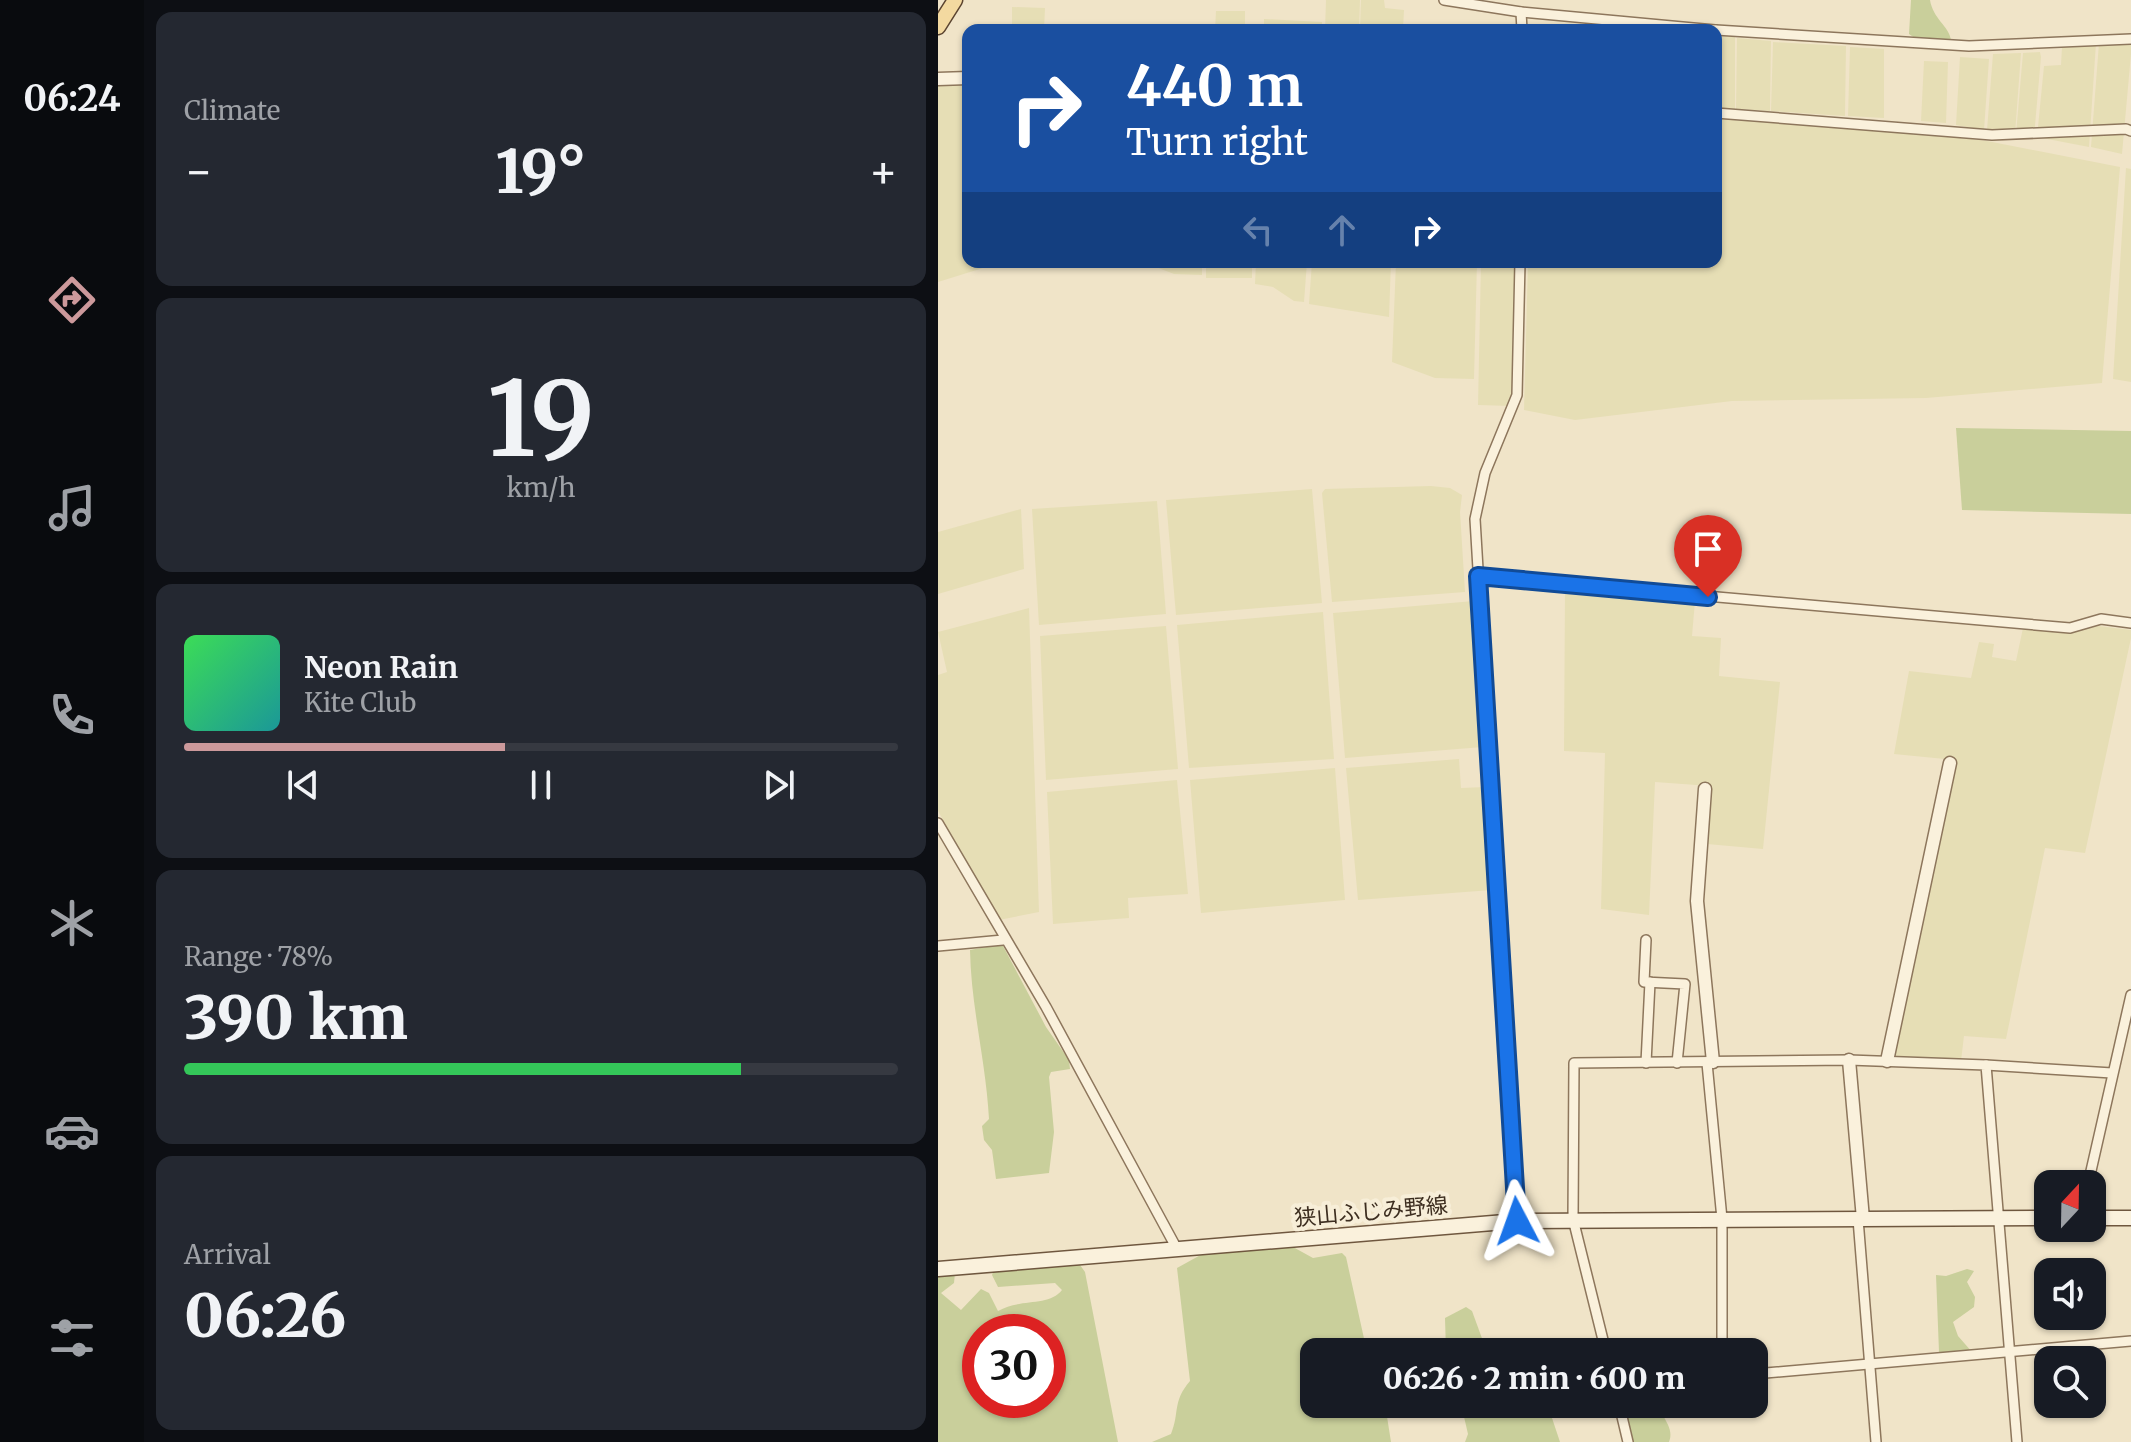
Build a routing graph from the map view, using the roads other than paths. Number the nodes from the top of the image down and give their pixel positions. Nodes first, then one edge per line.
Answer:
1 (955, 0) edge
2 (1444, 0) edge
3 (1521, 12) junction
4 (1522, 24) edge
5 (1651, 24) edge
6 (938, 27) edge
7 (1722, 30) edge
8 (2131, 39) edge
9 (962, 78) edge
10 (938, 79) edge
11 (1722, 113) edge
12 (2131, 131) edge
13 (1520, 268) edge
14 (1478, 576) junction
15 (2131, 623) edge
16 (1950, 763) dead end
17 (1705, 789) dead end
18 (938, 823) edge
19 (1003, 940) junction
20 (1646, 940) dead end
21 (938, 946) edge
22 (1650, 982) junction
23 (1685, 984) junction
24 (1703, 984) junction
25 (2131, 995) edge
26 (1849, 1060) junction
27 (1887, 1061) junction
28 (1710, 1062) junction
29 (1646, 1063) junction
30 (1677, 1063) junction
31 (1986, 1065) junction
32 (2112, 1073) junction
33 (2091, 1170) edge
34 (1999, 1218) junction
35 (2034, 1218) edge
36 (2106, 1218) edge
37 (2131, 1218) edge
38 (1573, 1219) junction
39 (1722, 1219) junction
40 (1861, 1219) junction
41 (1517, 1221) junction
42 (1177, 1249) junction
43 (938, 1269) edge
44 (1603, 1338) edge
45 (1722, 1338) edge
46 (2131, 1341) edge
47 (2009, 1352) junction
48 (1869, 1364) junction
49 (1768, 1373) edge
50 (1622, 1418) edge
51 (1628, 1442) edge
52 (1876, 1442) edge
53 (2017, 1442) edge

1 - 6 main road
2 - 3 street
3 - 4 street
3 - 5 street
7 - 8 street
9 - 10 street
11 - 12 street
13 - 14 street
14 - 15 street
14 - 41 street
16 - 27 street
17 - 24 street
18 - 19 street
19 - 21 street
19 - 42 street
20 - 22 street
22 - 23 street
22 - 29 street
23 - 24 street
23 - 30 street
24 - 28 street
25 - 32 street
26 - 27 street
26 - 28 street
26 - 40 street
27 - 31 street
28 - 30 street
28 - 39 street
29 - 30 street
29 - 38 street
31 - 32 street
31 - 34 street
32 - 33 street
34 - 35 main road, 狭山ふじみ野線
34 - 40 main road, 狭山ふじみ野線
34 - 47 street
36 - 37 main road
38 - 39 main road, 狭山ふじみ野線
38 - 41 main road, 狭山ふじみ野線
38 - 44 street
39 - 40 main road, 狭山ふじみ野線
39 - 45 street
40 - 48 street
41 - 42 main road, 狭山ふじみ野線
42 - 43 main road, 狭山ふじみ野線
46 - 47 street
47 - 48 street
47 - 53 street
48 - 49 street
48 - 52 street
50 - 51 street

